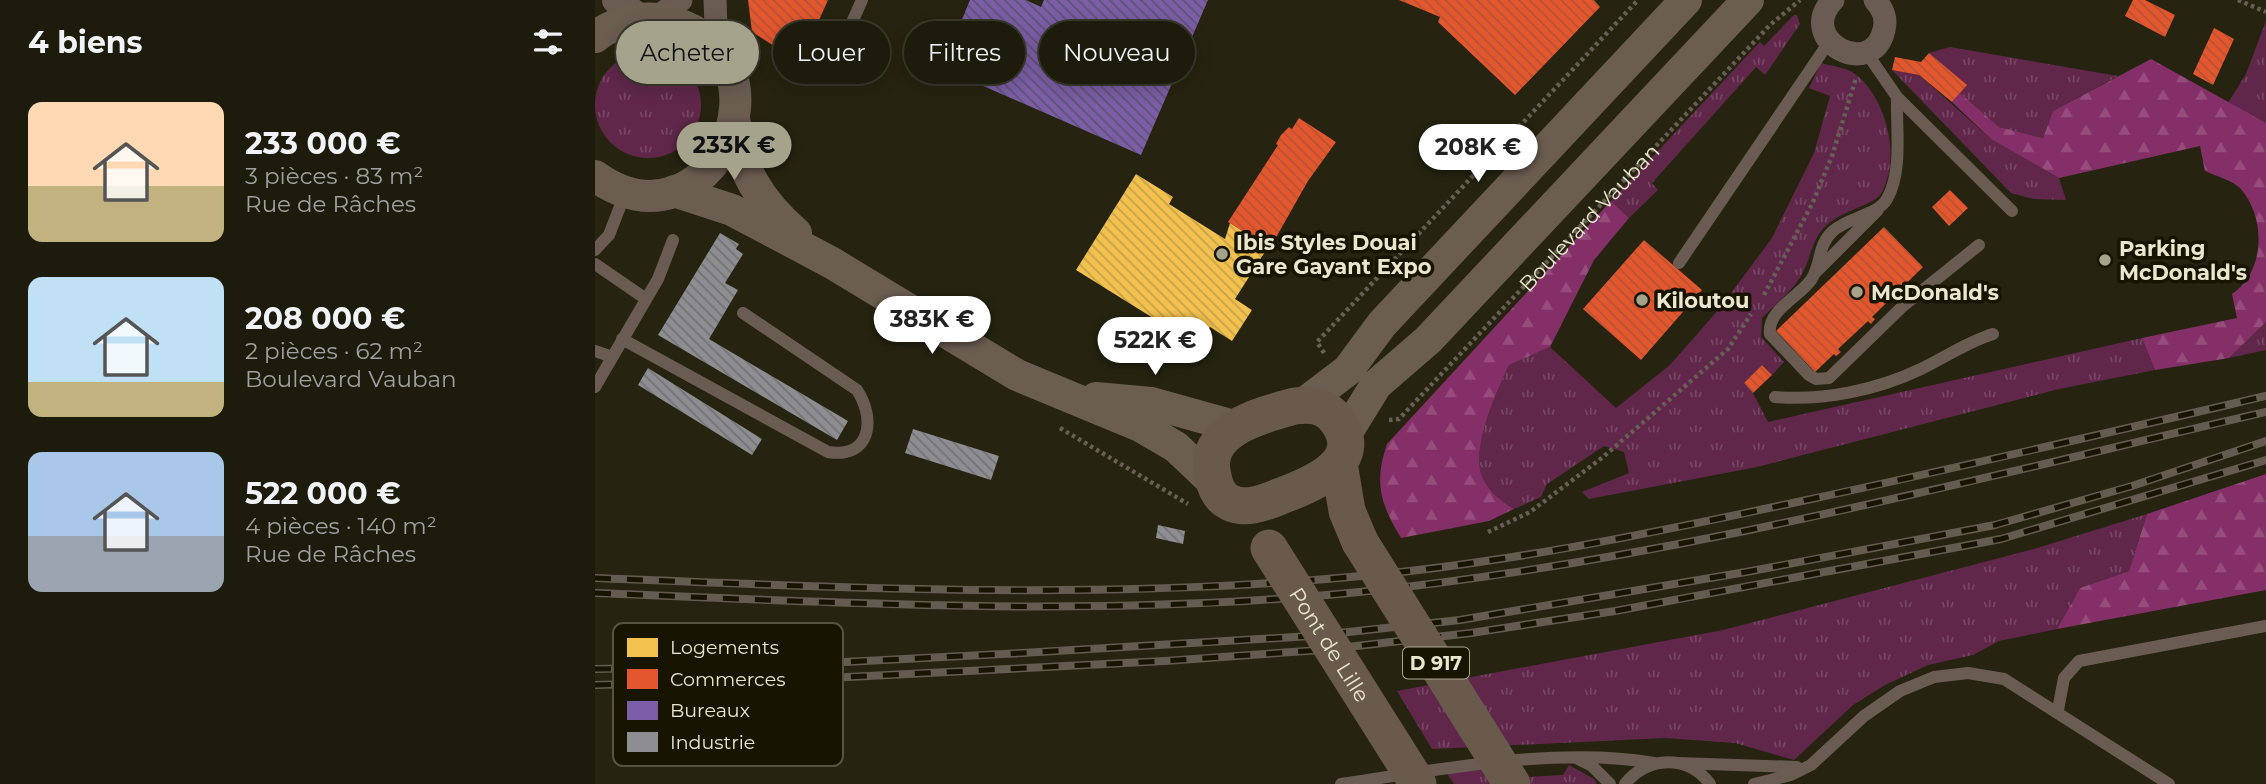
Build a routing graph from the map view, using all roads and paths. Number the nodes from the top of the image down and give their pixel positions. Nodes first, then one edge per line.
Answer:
1 (616, 0) edge
2 (681, 0) edge
3 (715, 0) edge
4 (862, 0) edge
5 (1638, 0) edge
6 (1686, 0) edge
7 (1748, 0) edge
8 (1800, 0) edge
9 (1875, 0) edge
10 (2238, 0) edge
11 (1826, 5) edge
12 (2266, 12) edge
13 (648, 19) junction
14 (656, 21) edge
15 (716, 21) edge
16 (853, 21) edge
17 (595, 37) edge
18 (1829, 42) junction
19 (1869, 57) junction
20 (734, 84) edge
21 (1897, 97) junction
22 (735, 121) junction
23 (595, 176) edge
24 (626, 191) junction
25 (674, 191) junction
26 (1879, 210) junction
27 (2012, 211) dead end
28 (673, 240) dead end
29 (1979, 245) dead end
30 (595, 250) edge
31 (832, 263) junction
32 (1679, 263) dead end
33 (595, 264) edge
34 (1815, 273) junction
35 (1762, 298) dead end
36 (646, 299) junction
37 (1755, 308) dead end
38 (743, 313) dead end
39 (1993, 334) dead end
40 (622, 339) junction
41 (595, 351) edge
42 (612, 357) junction
43 (1326, 357) dead end
44 (595, 387) edge
45 (1060, 393) junction
46 (1775, 397) dead end
47 (1302, 405) junction
48 (1384, 420) dead end
49 (1237, 427) junction
50 (1342, 450) junction
51 (1226, 494) junction
52 (1488, 532) dead end
53 (2266, 626) edge
54 (2058, 710) junction
55 (1576, 758) junction
56 (1654, 763) junction
57 (1678, 763) junction
58 (1811, 765) junction
59 (1341, 784) edge
60 (1418, 784) edge
61 (1512, 784) edge
62 (1610, 784) edge
63 (1625, 784) edge
64 (1710, 784) edge
65 (1754, 784) edge
66 (2169, 784) edge

1 - 13 street
2 - 13 street
3 - 15 street
4 - 16 lane
5 - 43 path
6 - 47 main road
7 - 50 main road, Boulevard Vauban
8 - 48 path, Boulevard Vauban
9 - 19 street
10 - 12 path
11 - 18 street
13 - 14 main road
13 - 17 main road
18 - 19 street
18 - 32 lane
19 - 21 lane
19 - 35 path
20 - 22 main road
21 - 26 lane
21 - 27 lane
22 - 25 main road
22 - 31 main road
23 - 24 main road
24 - 25 main road
24 - 30 lane
25 - 31 main road
26 - 34 lane
26 - 34 lane
28 - 36 lane
29 - 34 lane
31 - 45 main road
33 - 36 lane
36 - 40 lane
37 - 52 path
38 - 40 lane
39 - 46 lane
40 - 42 lane
41 - 42 lane
42 - 44 lane
45 - 49 main road
45 - 51 main road
47 - 49 main road
47 - 50 main road
49 - 51 main road
50 - 51 main road
50 - 61 main road, D 917, bridge
51 - 60 main road, Pont de Lille, bridge
53 - 54 lane
54 - 58 lane
54 - 66 lane
55 - 56 lane
55 - 59 lane
55 - 62 lane
56 - 57 lane
56 - 63 lane
57 - 58 lane
57 - 64 lane
58 - 65 lane

